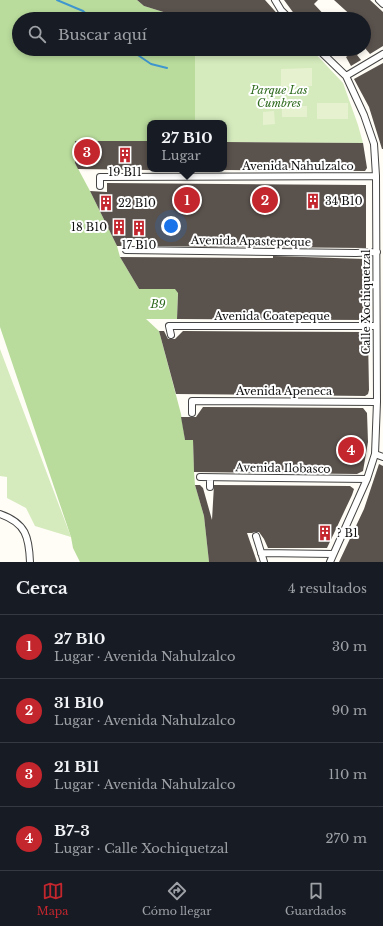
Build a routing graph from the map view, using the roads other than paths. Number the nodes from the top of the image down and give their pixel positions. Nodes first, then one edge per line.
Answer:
1 (275, 0) edge
2 (379, 0) edge
3 (383, 4) edge
4 (283, 12) edge
5 (383, 54) edge
6 (325, 56) edge
7 (346, 76) junction
8 (376, 176) junction
9 (100, 186) dead end
10 (126, 250) dead end
11 (377, 252) junction
12 (376, 326) junction
13 (171, 335) dead end
14 (376, 402) junction
15 (192, 413) dead end
16 (375, 454) junction
17 (383, 457) edge
18 (200, 478) dead end
19 (210, 478) junction
20 (367, 479) junction
21 (210, 487) dead end
22 (0, 514) edge
23 (256, 536) dead end
24 (261, 553) junction
25 (333, 554) junction
26 (30, 562) edge
27 (264, 562) edge
28 (330, 562) edge

1 - 4 street
2 - 3 street
5 - 7 street
6 - 7 street, Calle Xochiquetzal
7 - 8 street, Calle Xochiquetzal
8 - 9 street, Avenida Nahulzalco
8 - 11 street, Calle Xochiquetzal
10 - 11 street, Avenida Apastepeque
11 - 12 street, Calle Xochiquetzal
12 - 13 street, Avenida Coatepeque
12 - 14 street, Calle Xochiquetzal
14 - 15 street, Avenida Apeneca
14 - 16 street, Calle Xochiquetzal
16 - 17 street
16 - 20 street, Calle Xochiquetzal
18 - 19 street, Avenida Ilobasco
19 - 20 street, Avenida Ilobasco
19 - 21 street
20 - 25 street, Calle Xochiquetzal
22 - 26 street
23 - 24 street
24 - 25 street
24 - 27 street
25 - 28 street, Calle Xochiquetzal

